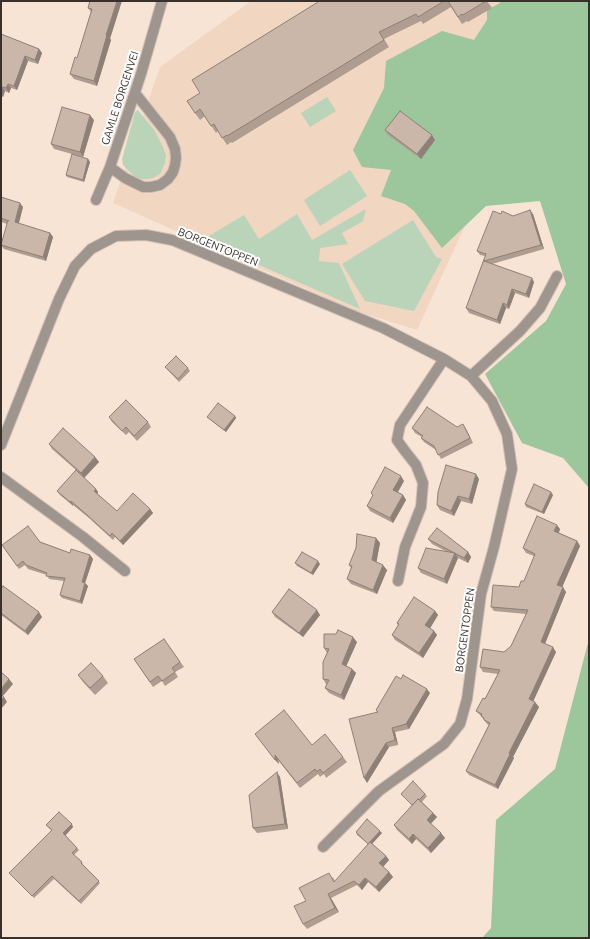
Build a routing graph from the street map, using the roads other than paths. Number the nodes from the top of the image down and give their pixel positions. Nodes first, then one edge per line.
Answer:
1 (162, 1) edge
2 (135, 93) junction
3 (110, 167) junction
4 (96, 200) dead end
5 (557, 276) dead end
6 (444, 359) junction
7 (471, 376) junction
8 (1, 445) edge
9 (1, 477) edge
10 (126, 571) dead end
11 (398, 581) dead end
12 (323, 847) dead end

1 - 2 street, GAMLE BORGENVEI
2 - 3 street, GAMLE BORGENVEI
2 - 3 street
3 - 4 street, GAMLE BORGENVEI
5 - 7 street
6 - 7 street, BORGENTOPPEN
6 - 8 street, BORGENTOPPEN
6 - 11 street
7 - 12 street, BORGENTOPPEN
9 - 10 street

